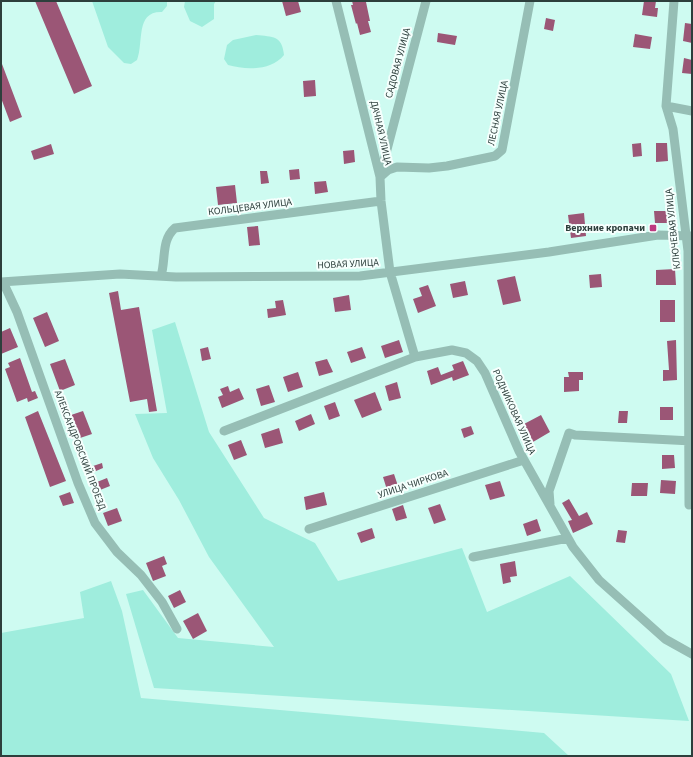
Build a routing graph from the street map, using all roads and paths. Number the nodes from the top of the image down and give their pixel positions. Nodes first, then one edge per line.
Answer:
1 (336, 1) edge
2 (426, 1) edge
3 (530, 1) edge
4 (674, 1) edge
5 (666, 106) junction
6 (692, 111) edge
7 (380, 177) junction
8 (381, 201) junction
9 (689, 236) edge
10 (390, 272) junction
11 (160, 276) junction
12 (2, 282) edge
13 (415, 358) junction
14 (224, 431) dead end
15 (690, 441) edge
16 (524, 460) junction
17 (689, 505) dead end
18 (550, 507) junction
19 (309, 530) dead end
20 (568, 538) junction
21 (473, 557) dead end
22 (178, 629) dead end
23 (692, 654) edge

1 - 7 street, ДАЧНАЯ УЛИЦА
2 - 7 street, САДОВАЯ УЛИЦА
3 - 7 street, ЛЕСНАЯ УЛИЦА
4 - 5 street, КЛЮЧЕВАЯ УЛИЦА
5 - 6 street
5 - 9 street, КЛЮЧЕВАЯ УЛИЦА
7 - 8 street, ДАЧНАЯ УЛИЦА
8 - 10 street, ДАЧНАЯ УЛИЦА
8 - 11 street, КОЛЬЦЕВАЯ УЛИЦА
9 - 10 street, НОВАЯ УЛИЦА
9 - 15 street, КЛЮЧЕВАЯ УЛИЦА
10 - 11 street, НОВАЯ УЛИЦА
10 - 13 street, ДАЧНАЯ УЛИЦА
11 - 12 street, НОВАЯ УЛИЦА
12 - 22 street, АЛЕКСАНДРОВСКИЙ ПРОЕЗД
13 - 14 street, РОДНИКОВАЯ УЛИЦА
13 - 16 street, РОДНИКОВАЯ УЛИЦА
15 - 17 street, КЛЮЧЕВАЯ УЛИЦА
15 - 18 street
16 - 18 street, РОДНИКОВАЯ УЛИЦА
16 - 19 street, УЛИЦА ЧИРКОВА
18 - 20 street, РОДНИКОВАЯ УЛИЦА
20 - 21 street
20 - 23 street, РОДНИКОВАЯ УЛИЦА

